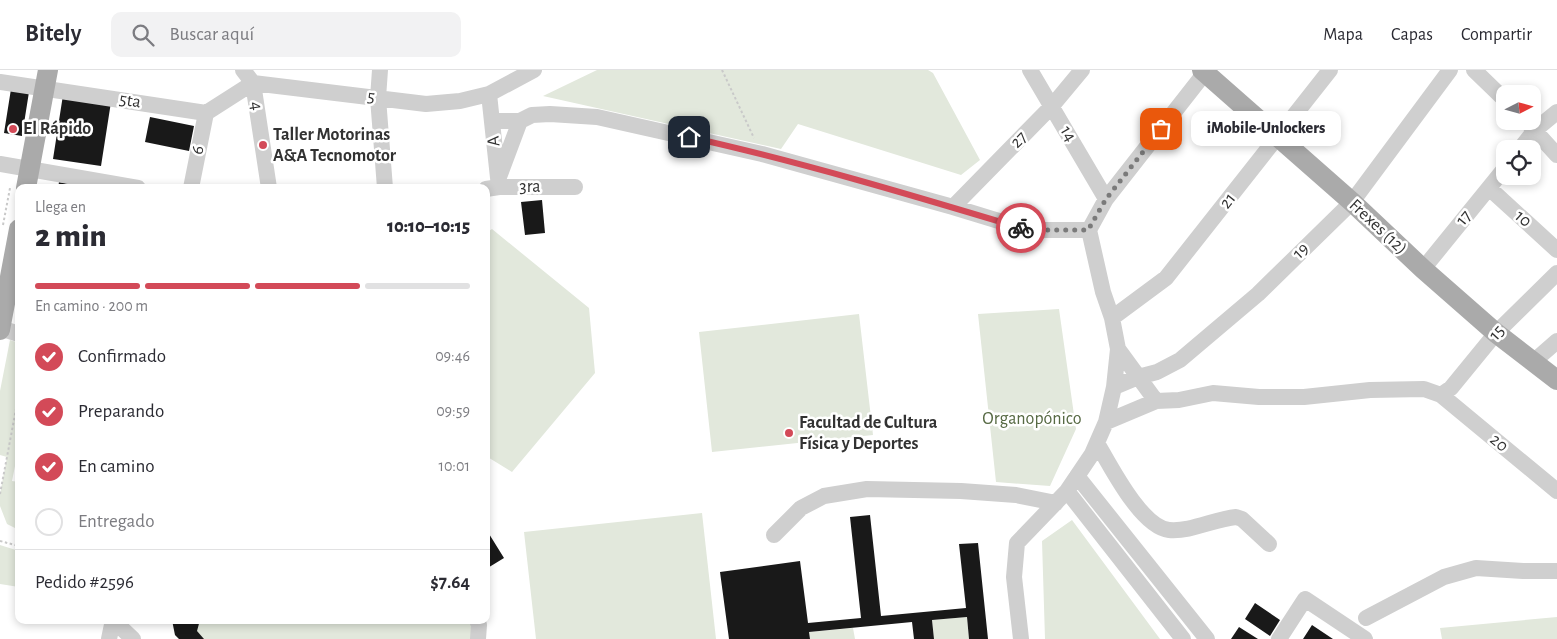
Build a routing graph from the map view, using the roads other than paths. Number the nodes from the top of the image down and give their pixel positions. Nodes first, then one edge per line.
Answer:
1 (380, 70) edge
2 (534, 70) edge
3 (1030, 70) edge
4 (1082, 70) edge
5 (1330, 70) edge
6 (1450, 70) edge
7 (1474, 70) edge
8 (1205, 71) edge
9 (248, 76) edge
10 (47, 80) edge
11 (0, 82) edge
12 (1496, 91) edge
13 (489, 94) junction
14 (378, 98) junction
15 (1052, 106) junction
16 (1557, 112) edge
17 (206, 113) junction
18 (492, 121) junction
19 (520, 121) junction
20 (1541, 121) edge
21 (1535, 130) edge
22 (1279, 136) junction
23 (1557, 155) edge
24 (17, 172) edge
25 (1496, 179) edge
26 (103, 184) edge
27 (192, 184) edge
28 (268, 184) edge
29 (384, 184) edge
30 (495, 185) edge
31 (575, 187) dead end
32 (1489, 188) junction
33 (1106, 199) junction
34 (1352, 202) junction
35 (953, 207) junction
36 (11, 227) edge
37 (1088, 230) junction
38 (1557, 250) edge
39 (1423, 269) junction
40 (1557, 273) edge
41 (1112, 318) junction
42 (0, 329) edge
43 (15, 333) edge
44 (1496, 333) junction
45 (1557, 341) edge
46 (1118, 349) junction
47 (1533, 362) junction
48 (1138, 376) junction
49 (1557, 380) edge
50 (1114, 387) junction
51 (1441, 396) junction
52 (1156, 401) junction
53 (1106, 422) junction
54 (1097, 443) junction
55 (1077, 476) junction
56 (1557, 491) edge
57 (1062, 497) junction
58 (774, 535) dead end
59 (1269, 544) dead end
60 (1557, 571) edge
61 (1366, 618) dead end
62 (112, 624) edge
63 (117, 624) edge
64 (479, 624) edge
65 (109, 639) edge
66 (133, 639) edge
67 (478, 639) edge
68 (1021, 639) edge
69 (1183, 639) edge
70 (1207, 639) edge
71 (1278, 639) edge
72 (1365, 639) edge

1 - 14 street
2 - 13 street, 5
3 - 15 street, 14
4 - 15 street, 27
5 - 22 street, 21
6 - 34 street, 19
7 - 12 street
8 - 22 main road, Frexes (12)
8 - 33 street
9 - 14 street, 5
9 - 17 street
9 - 28 street, 4
10 - 11 street, 5ta
10 - 17 street, 5ta
10 - 24 main road
13 - 14 street, 5
13 - 18 street, A
14 - 29 street
15 - 33 street, 14
15 - 35 street, 27
16 - 20 street
17 - 27 street, 6
18 - 19 street
18 - 30 street, A
19 - 30 street
19 - 35 street
21 - 23 street
22 - 34 main road, Frexes (12)
22 - 41 street, 21
24 - 26 street
25 - 32 street, 17
30 - 31 street, 3ra
32 - 38 street, 10
32 - 39 street, 17
33 - 37 street
34 - 39 main road, Frexes (12)
34 - 48 street, 19
35 - 37 street
36 - 42 main road
37 - 41 street
39 - 44 main road, Frexes (12)
40 - 44 street, 15
41 - 46 street
42 - 43 street
44 - 47 main road, Frexes (12)
44 - 51 street, 15
45 - 47 street
46 - 48 street
46 - 50 street
47 - 49 main road, Frexes (12)
48 - 50 street, 19
48 - 52 street
50 - 53 street
51 - 52 street
51 - 56 street, 20
52 - 53 street
53 - 54 street
54 - 55 street
54 - 59 street
55 - 57 street
55 - 70 street
57 - 58 street
57 - 68 street
57 - 69 street
60 - 61 street
62 - 65 street
63 - 66 street
64 - 67 street
71 - 72 street

